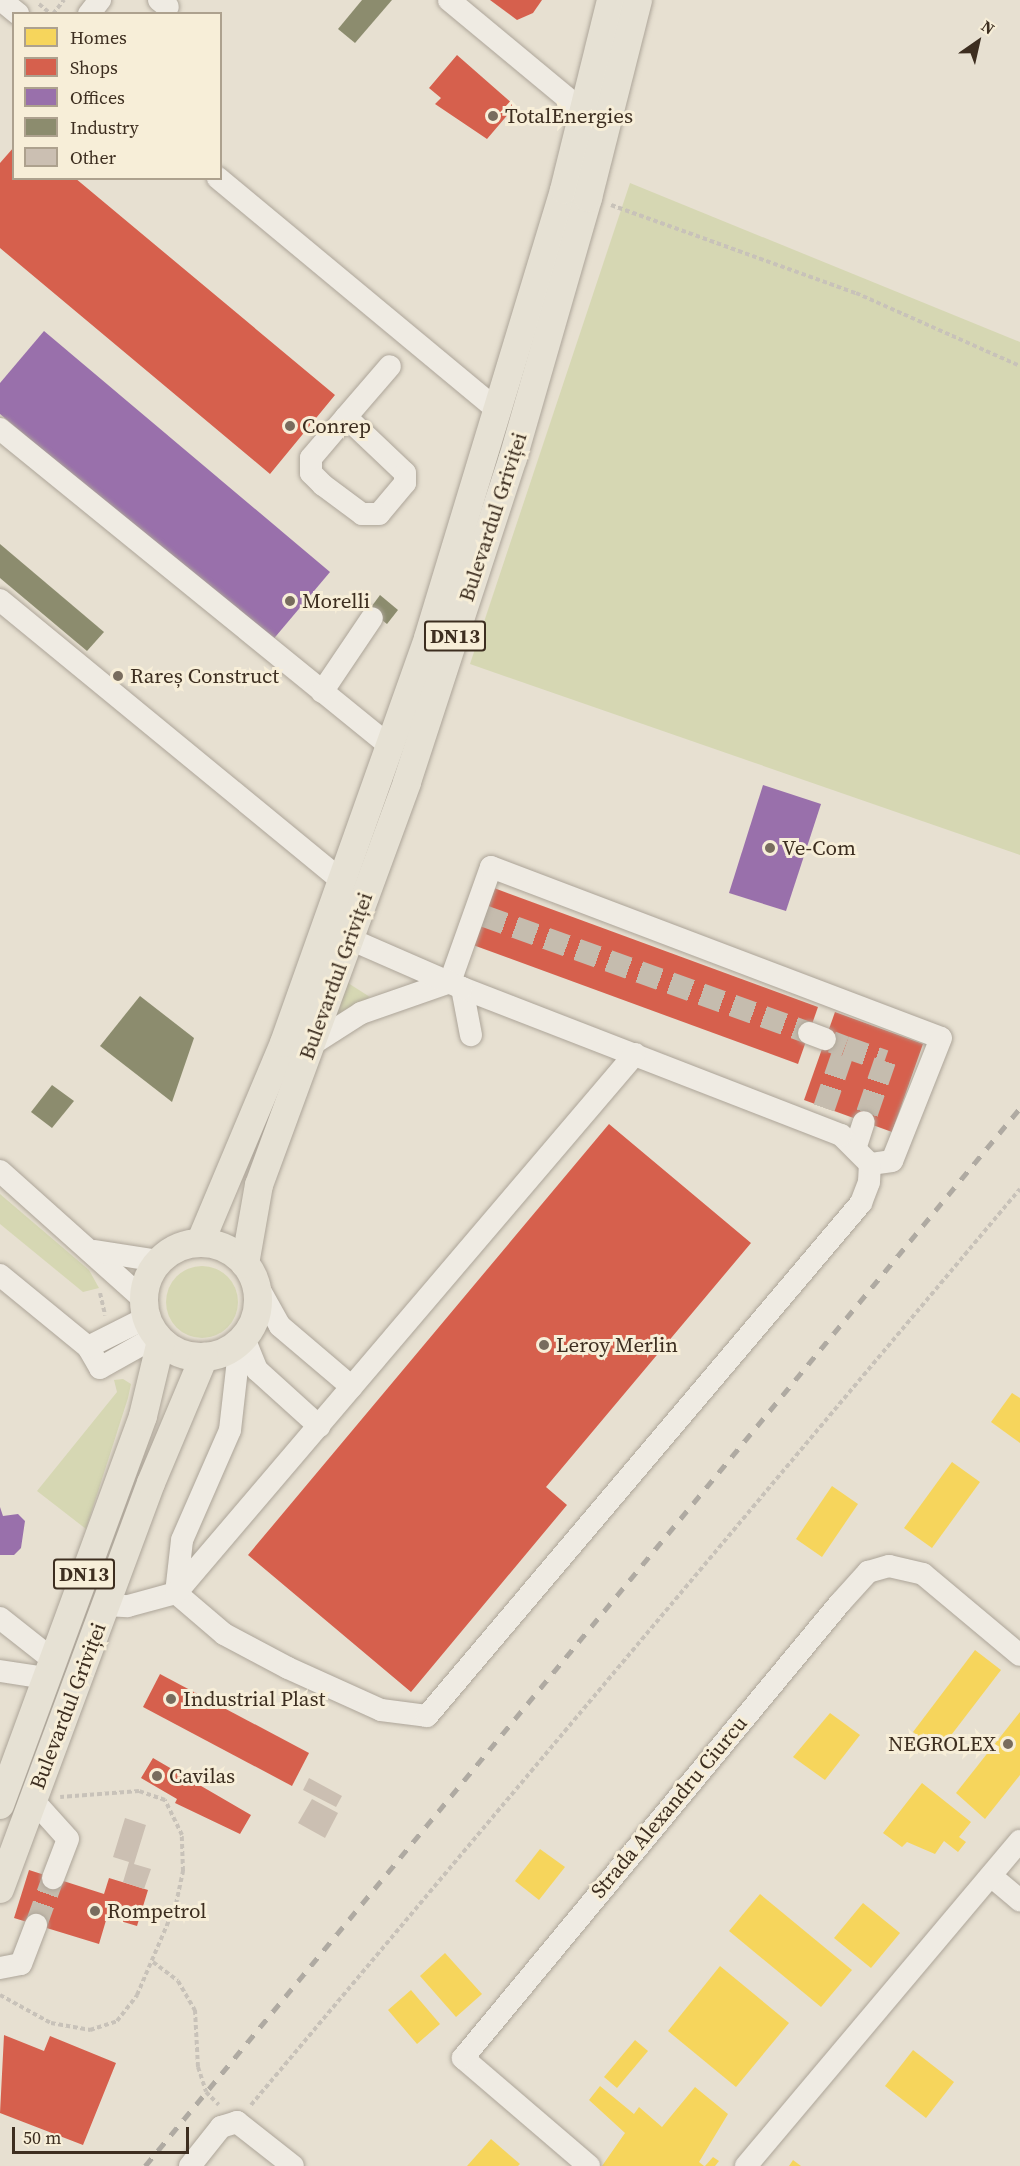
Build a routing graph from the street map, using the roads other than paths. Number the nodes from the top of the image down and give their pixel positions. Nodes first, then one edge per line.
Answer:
1 (1, 0) edge
2 (100, 0) edge
3 (449, 0) edge
4 (611, 0) edge
5 (638, 0) edge
6 (16, 12) edge
7 (91, 12) edge
8 (584, 112) junction
9 (220, 180) edge
10 (390, 366) dead end
11 (499, 411) junction
12 (346, 417) junction
13 (0, 429) edge
14 (0, 600) edge
15 (372, 618) dead end
16 (322, 692) junction
17 (391, 747) junction
18 (341, 880) junction
19 (350, 939) junction
20 (456, 985) junction
21 (471, 1035) dead end
22 (311, 1045) junction
23 (635, 1054) junction
24 (864, 1122) tunnel mouth
25 (856, 1146) junction
26 (870, 1164) junction
27 (0, 1171) edge
28 (200, 1243) junction
29 (95, 1251) junction
30 (159, 1261) junction
31 (248, 1270) junction
32 (0, 1275) edge
33 (152, 1324) junction
34 (242, 1340) junction
35 (86, 1345) junction
36 (204, 1357) junction
37 (352, 1387) junction
38 (319, 1426) junction
39 (176, 1593) junction
40 (106, 1605) junction
41 (0, 1618) edge
42 (1020, 1656) edge
43 (49, 1668) junction
44 (0, 1671) edge
45 (8, 1759) edge
46 (33, 1800) junction
47 (0, 1805) edge
48 (1020, 1841) edge
49 (991, 1875) junction
50 (53, 1878) tunnel mouth
51 (0, 1889) edge
52 (1020, 1899) edge
53 (36, 1925) tunnel mouth
54 (0, 1968) edge
55 (190, 2166) edge
56 (293, 2166) edge
57 (589, 2166) edge
58 (746, 2166) edge

1 - 6 street
2 - 7 street
3 - 8 street
4 - 8 main road, Bulevardul Griviței
5 - 19 main road, Bulevardul Griviței / DN13
8 - 11 main road, Bulevardul Griviței
9 - 11 street
10 - 12 street
11 - 17 main road, Bulevardul Griviței
12 - 12 street
13 - 16 street
14 - 18 street
15 - 16 street
16 - 17 street
17 - 18 main road, Bulevardul Griviței
18 - 28 main road, Bulevardul Griviței
19 - 20 street
19 - 22 main road, Bulevardul Griviței / DN13
20 - 21 street
20 - 22 street
20 - 23 street
20 - 26 street
22 - 31 main road, Bulevardul Griviței / DN13
23 - 25 street
23 - 37 street
24 - 25 street
25 - 26 street
26 - 39 street
27 - 29 street
28 - 30 main road
28 - 31 main road
29 - 30 street
29 - 33 street
30 - 33 main road, DN13
31 - 34 main road, DN13
31 - 37 street
32 - 35 street
33 - 35 street
33 - 35 street
33 - 36 main road
33 - 43 main road, Bulevardul Griviței / DN13
34 - 36 main road
34 - 38 street
34 - 39 street
36 - 40 main road, Bulevardul Griviței / DN13
37 - 38 street
38 - 39 street
39 - 40 street
40 - 46 main road, Bulevardul Griviței / DN13
41 - 43 street
42 - 57 street, Strada Alexandru Ciurcu
43 - 44 street
43 - 45 main road, Bulevardul Griviței / DN13
45 - 47 main road, Bulevardul Griviței / DN13
46 - 50 street
46 - 51 main road, Bulevardul Griviței / DN13
48 - 49 street
49 - 52 street
49 - 58 street
53 - 54 street
55 - 56 street

